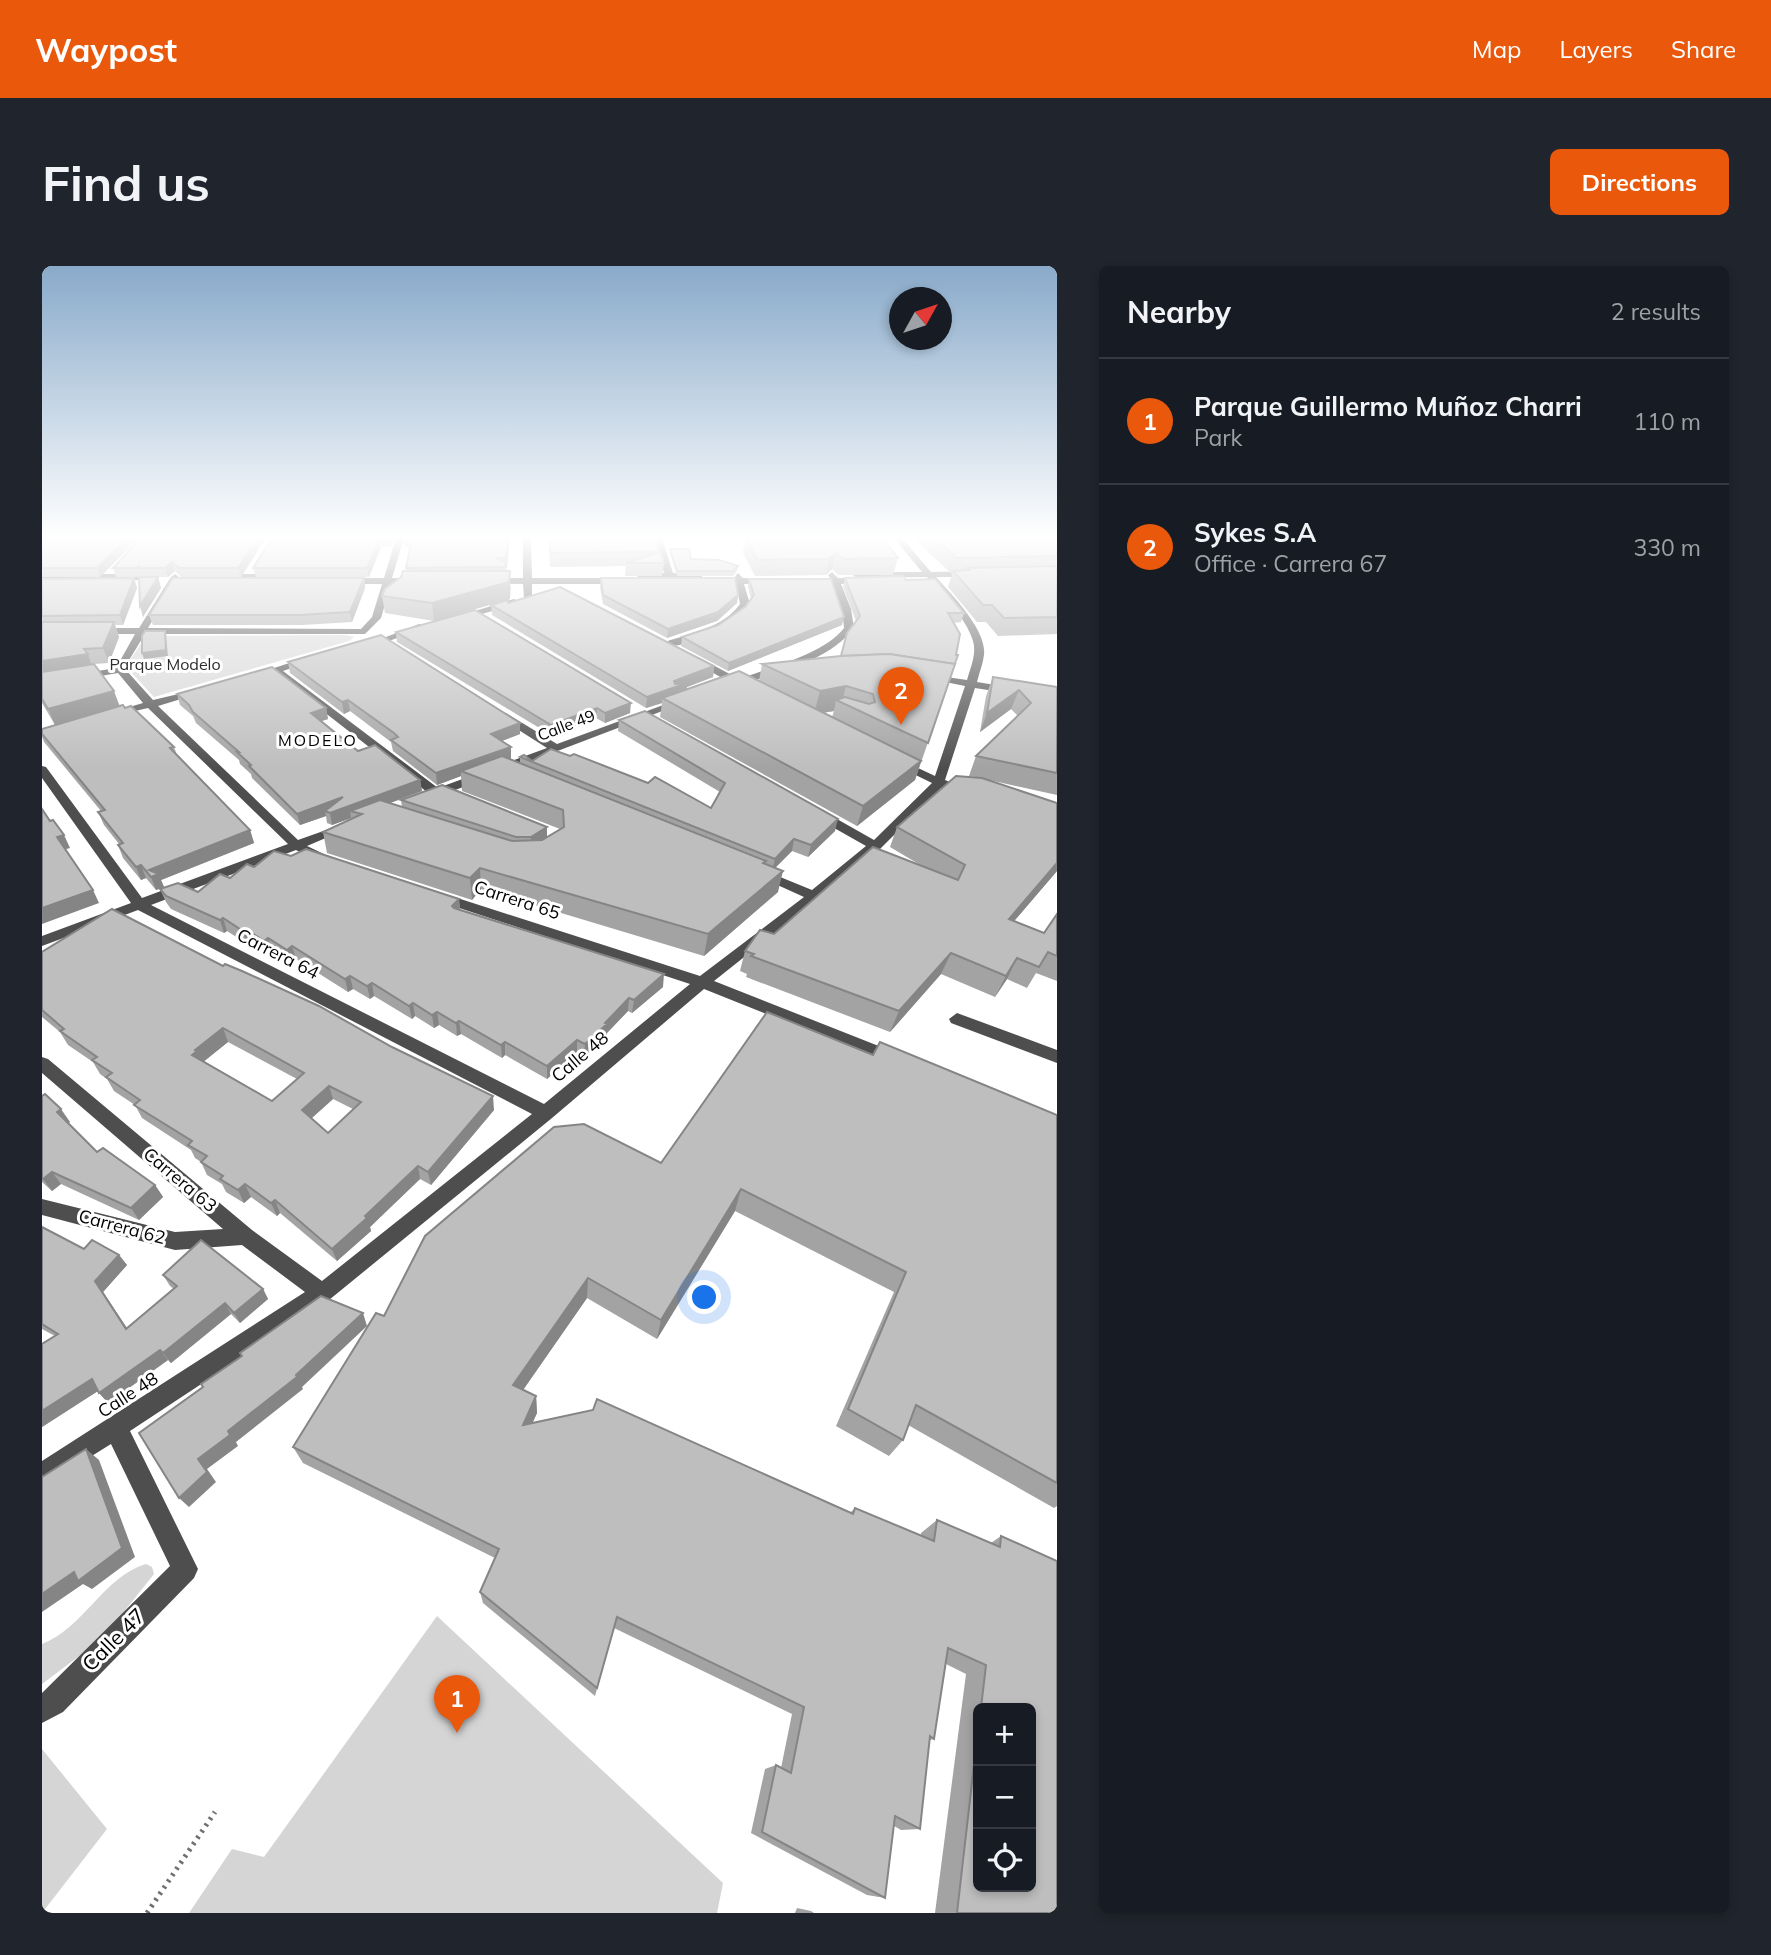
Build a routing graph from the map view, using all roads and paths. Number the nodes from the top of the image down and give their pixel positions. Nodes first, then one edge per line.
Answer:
1 (149, 615) edge
2 (380, 615) edge
3 (466, 615) edge
4 (481, 615) edge
5 (740, 615) edge
6 (846, 615) edge
7 (962, 615) edge
8 (488, 619) edge
9 (440, 622) edge
10 (428, 625) edge
11 (79, 631) edge
12 (141, 632) junction
13 (375, 635) junction
14 (656, 638) edge
15 (350, 643) edge
16 (668, 644) junction
17 (328, 654) edge
18 (121, 667) junction
19 (276, 670) junction
20 (42, 673) edge
21 (800, 673) edge
22 (916, 675) edge
23 (755, 676) junction
24 (238, 680) edge
25 (42, 683) edge
26 (737, 683) junction
27 (971, 685) junction
28 (213, 687) edge
29 (724, 687) edge
30 (759, 694) edge
31 (698, 696) edge
32 (1057, 698) edge
33 (150, 704) junction
34 (486, 705) edge
35 (102, 718) edge
36 (555, 748) junction
37 (881, 755) edge
38 (502, 768) junction
39 (42, 770) edge
40 (527, 779) edge
41 (938, 784) junction
42 (965, 790) edge
43 (439, 792) junction
44 (466, 799) edge
45 (415, 801) edge
46 (802, 804) edge
47 (358, 822) edge
48 (297, 846) junction
49 (875, 846) junction
50 (342, 865) edge
51 (739, 865) edge
52 (432, 894) edge
53 (814, 896) junction
54 (140, 905) junction
55 (42, 942) edge
56 (702, 982) junction
57 (957, 1019) dead end
58 (1057, 1057) edge
59 (42, 1063) edge
60 (918, 1068) edge
61 (546, 1113) junction
62 (42, 1206) edge
63 (246, 1236) junction
64 (322, 1293) junction
65 (116, 1428) junction
66 (42, 1475) edge
67 (42, 1709) edge
68 (215, 1812) dead end
69 (147, 1913) edge

1 - 12 street
2 - 13 street
3 - 9 street
4 - 8 street
5 - 16 street
6 - 23 street
7 - 27 street, Calle 48
10 - 13 street
11 - 12 street
12 - 13 street
12 - 18 street
13 - 15 street
14 - 16 street
16 - 26 street
17 - 19 street
18 - 20 street
18 - 25 street
18 - 33 street
19 - 24 street
19 - 43 street
21 - 23 street
22 - 27 street
23 - 26 street
26 - 29 street
26 - 30 street
27 - 32 street
27 - 41 street, Calle 48
28 - 33 street
31 - 36 street, Calle 49
33 - 35 street
33 - 48 street
34 - 36 street
36 - 38 street, Calle 49
37 - 41 street
38 - 40 street
38 - 43 street, Calle 49
39 - 54 street, Carrera 64
41 - 42 street
41 - 49 street, Calle 48
43 - 44 street
43 - 45 street, Calle 49
46 - 49 street
47 - 48 street
48 - 50 street
48 - 54 street
49 - 53 street, Calle 48
51 - 53 street
52 - 56 street, Carrera 65
53 - 56 street, Calle 48
54 - 55 street
54 - 61 street, Carrera 64
56 - 60 street, Carrera 65
56 - 61 street, Calle 48
57 - 58 street
59 - 63 street, Carrera 63
61 - 64 street, Calle 48
62 - 63 street, Carrera 62
63 - 64 street, Carrera 63
64 - 65 street, Calle 48
65 - 66 street, Calle 48
65 - 67 street, Calle 47
68 - 69 path

